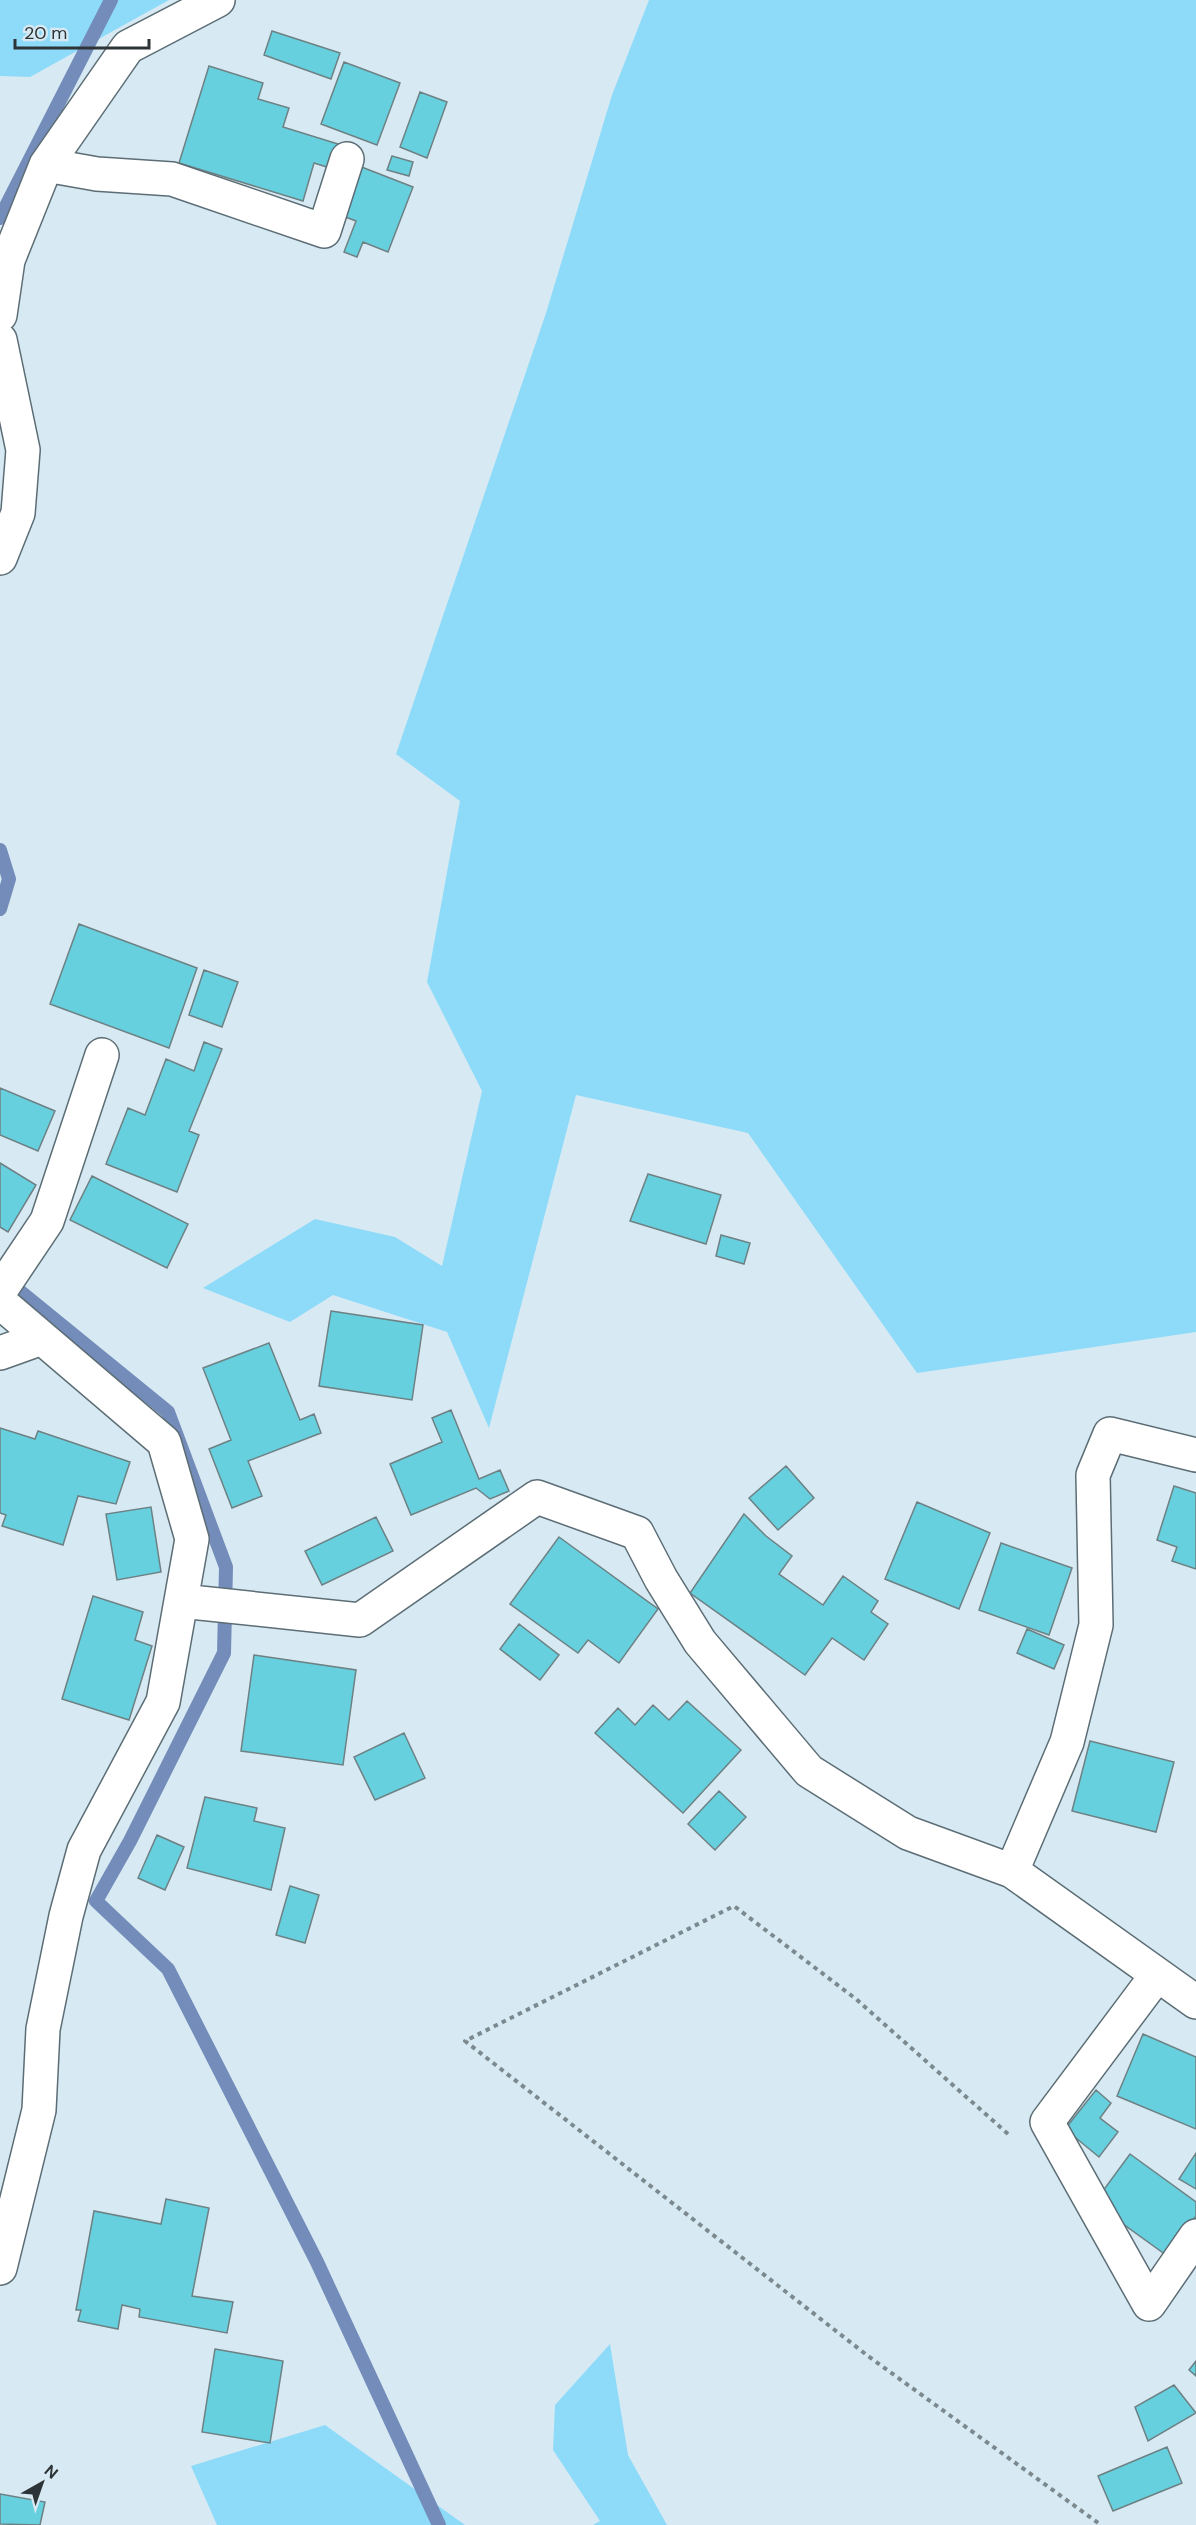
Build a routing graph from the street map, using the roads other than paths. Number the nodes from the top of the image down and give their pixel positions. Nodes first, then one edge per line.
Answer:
1 (218, 0) edge
2 (347, 159) dead end
3 (46, 165) junction
4 (0, 315) edge
5 (0, 340) edge
6 (0, 558) edge
7 (102, 1055) dead end
8 (0, 1291) edge
9 (0, 1302) edge
10 (42, 1338) junction
11 (0, 1353) edge
12 (1196, 1455) edge
13 (188, 1602) junction
14 (1012, 1871) junction
15 (1157, 1975) junction
16 (1196, 2002) edge
17 (1196, 2236) edge
18 (0, 2268) edge

1 - 3 street
2 - 3 street
3 - 4 street
5 - 6 street
7 - 8 street
9 - 10 street
10 - 11 street
10 - 13 street
12 - 14 street
13 - 14 street
13 - 18 street
14 - 15 street
15 - 16 street
15 - 17 street

